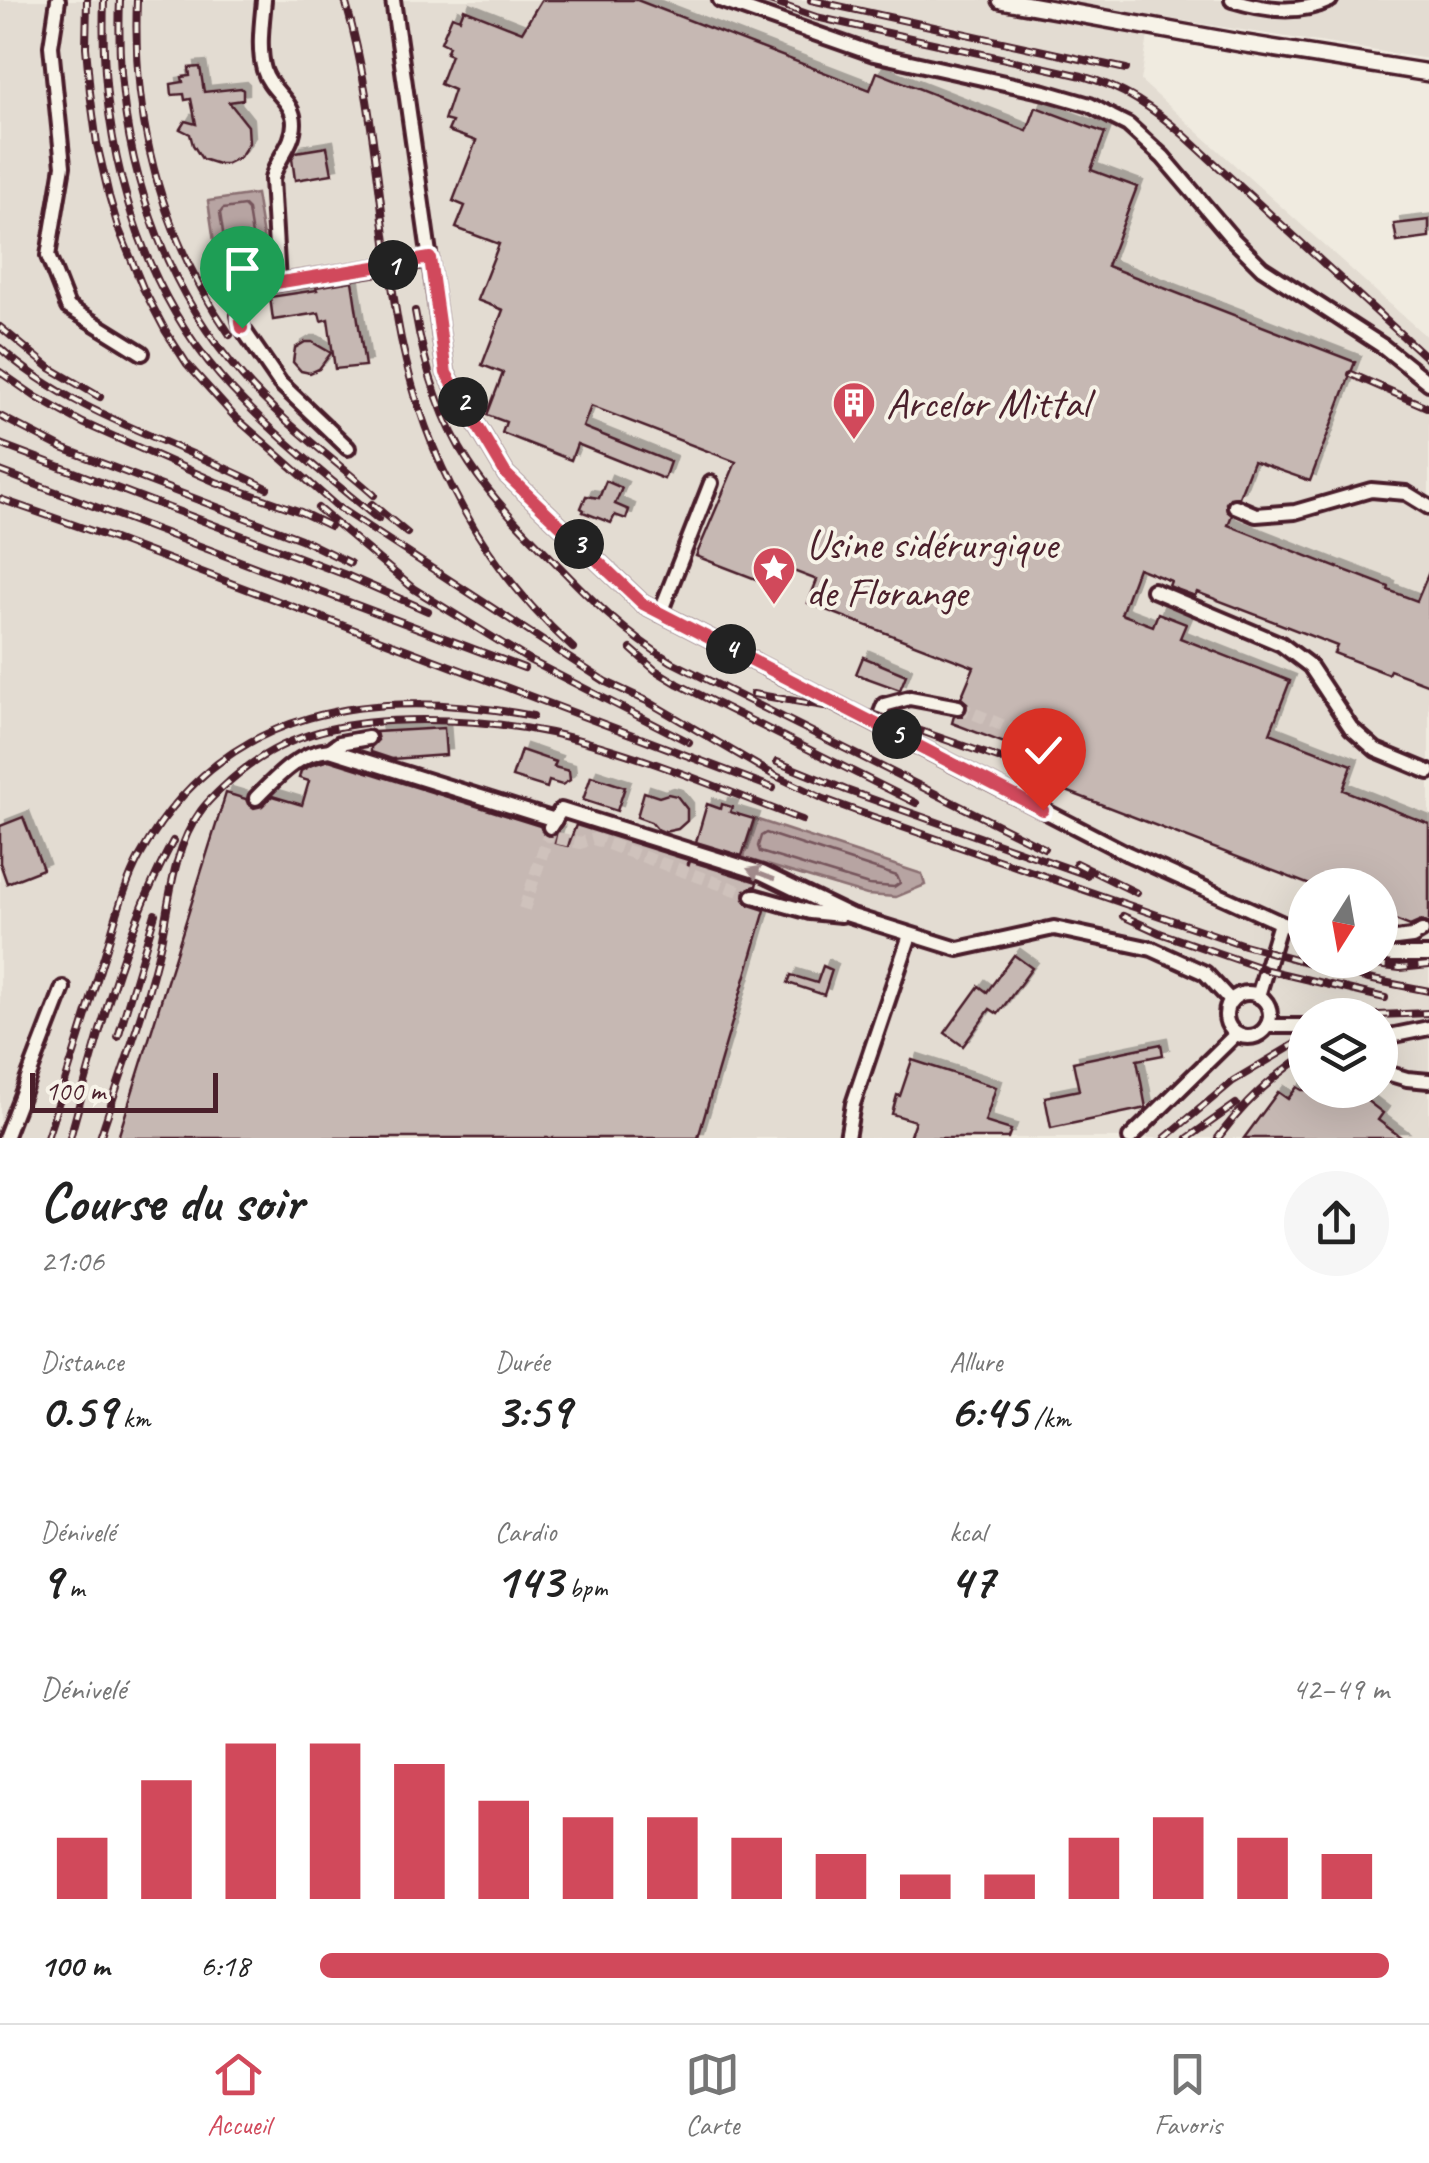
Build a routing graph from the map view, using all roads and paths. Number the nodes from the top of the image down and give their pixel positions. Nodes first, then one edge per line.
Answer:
1 (58, 0) edge
2 (264, 0) edge
3 (393, 0) edge
4 (720, 0) edge
5 (1001, 0) edge
6 (1232, 0) edge
7 (1330, 0) edge
8 (1429, 73) edge
9 (430, 258) junction
10 (278, 283) junction
11 (142, 353) dead end
12 (1429, 383) edge
13 (348, 448) dead end
14 (711, 483) dead end
15 (1236, 506) dead end
16 (1429, 507) edge
17 (1152, 590) dead end
18 (660, 613) junction
19 (958, 708) tunnel mouth
20 (876, 723) junction
21 (368, 738) dead end
22 (330, 750) junction
23 (1429, 772) edge
24 (256, 798) dead end
25 (753, 896) tunnel mouth
26 (849, 916) junction
27 (1280, 923) junction
28 (1288, 927) edge
29 (1422, 931) dead end
30 (910, 934) junction
31 (1398, 939) edge
32 (1429, 954) edge
33 (1398, 955) edge
34 (62, 988) dead end
35 (1258, 996) junction
36 (1231, 1001) junction
37 (1267, 1026) junction
38 (1288, 1026) edge
39 (1429, 1028) edge
40 (1236, 1034) junction
41 (1398, 1034) edge
42 (1398, 1077) edge
43 (1429, 1081) edge
44 (5, 1138) edge
45 (847, 1138) edge
46 (1130, 1138) edge

1 - 11 lane
2 - 10 lane
3 - 9 lane
4 - 12 lane
5 - 8 main road
6 - 7 lane
9 - 10 lane
9 - 18 lane
10 - 13 lane
14 - 18 lane
15 - 16 lane
17 - 23 lane
18 - 20 lane
19 - 20 lane
20 - 27 lane
21 - 22 lane
22 - 24 lane
26 -> 22 lane
25 - 26 lane
26 - 30 lane
27 - 28 lane
27 - 35 lane
29 - 31 lane
30 - 36 lane
30 - 45 lane
32 - 33 lane
34 - 44 lane
35 - 36 lane
35 - 37 lane
36 - 40 lane
37 - 38 lane
37 - 40 lane
39 - 41 lane
40 - 46 lane
42 - 43 lane

